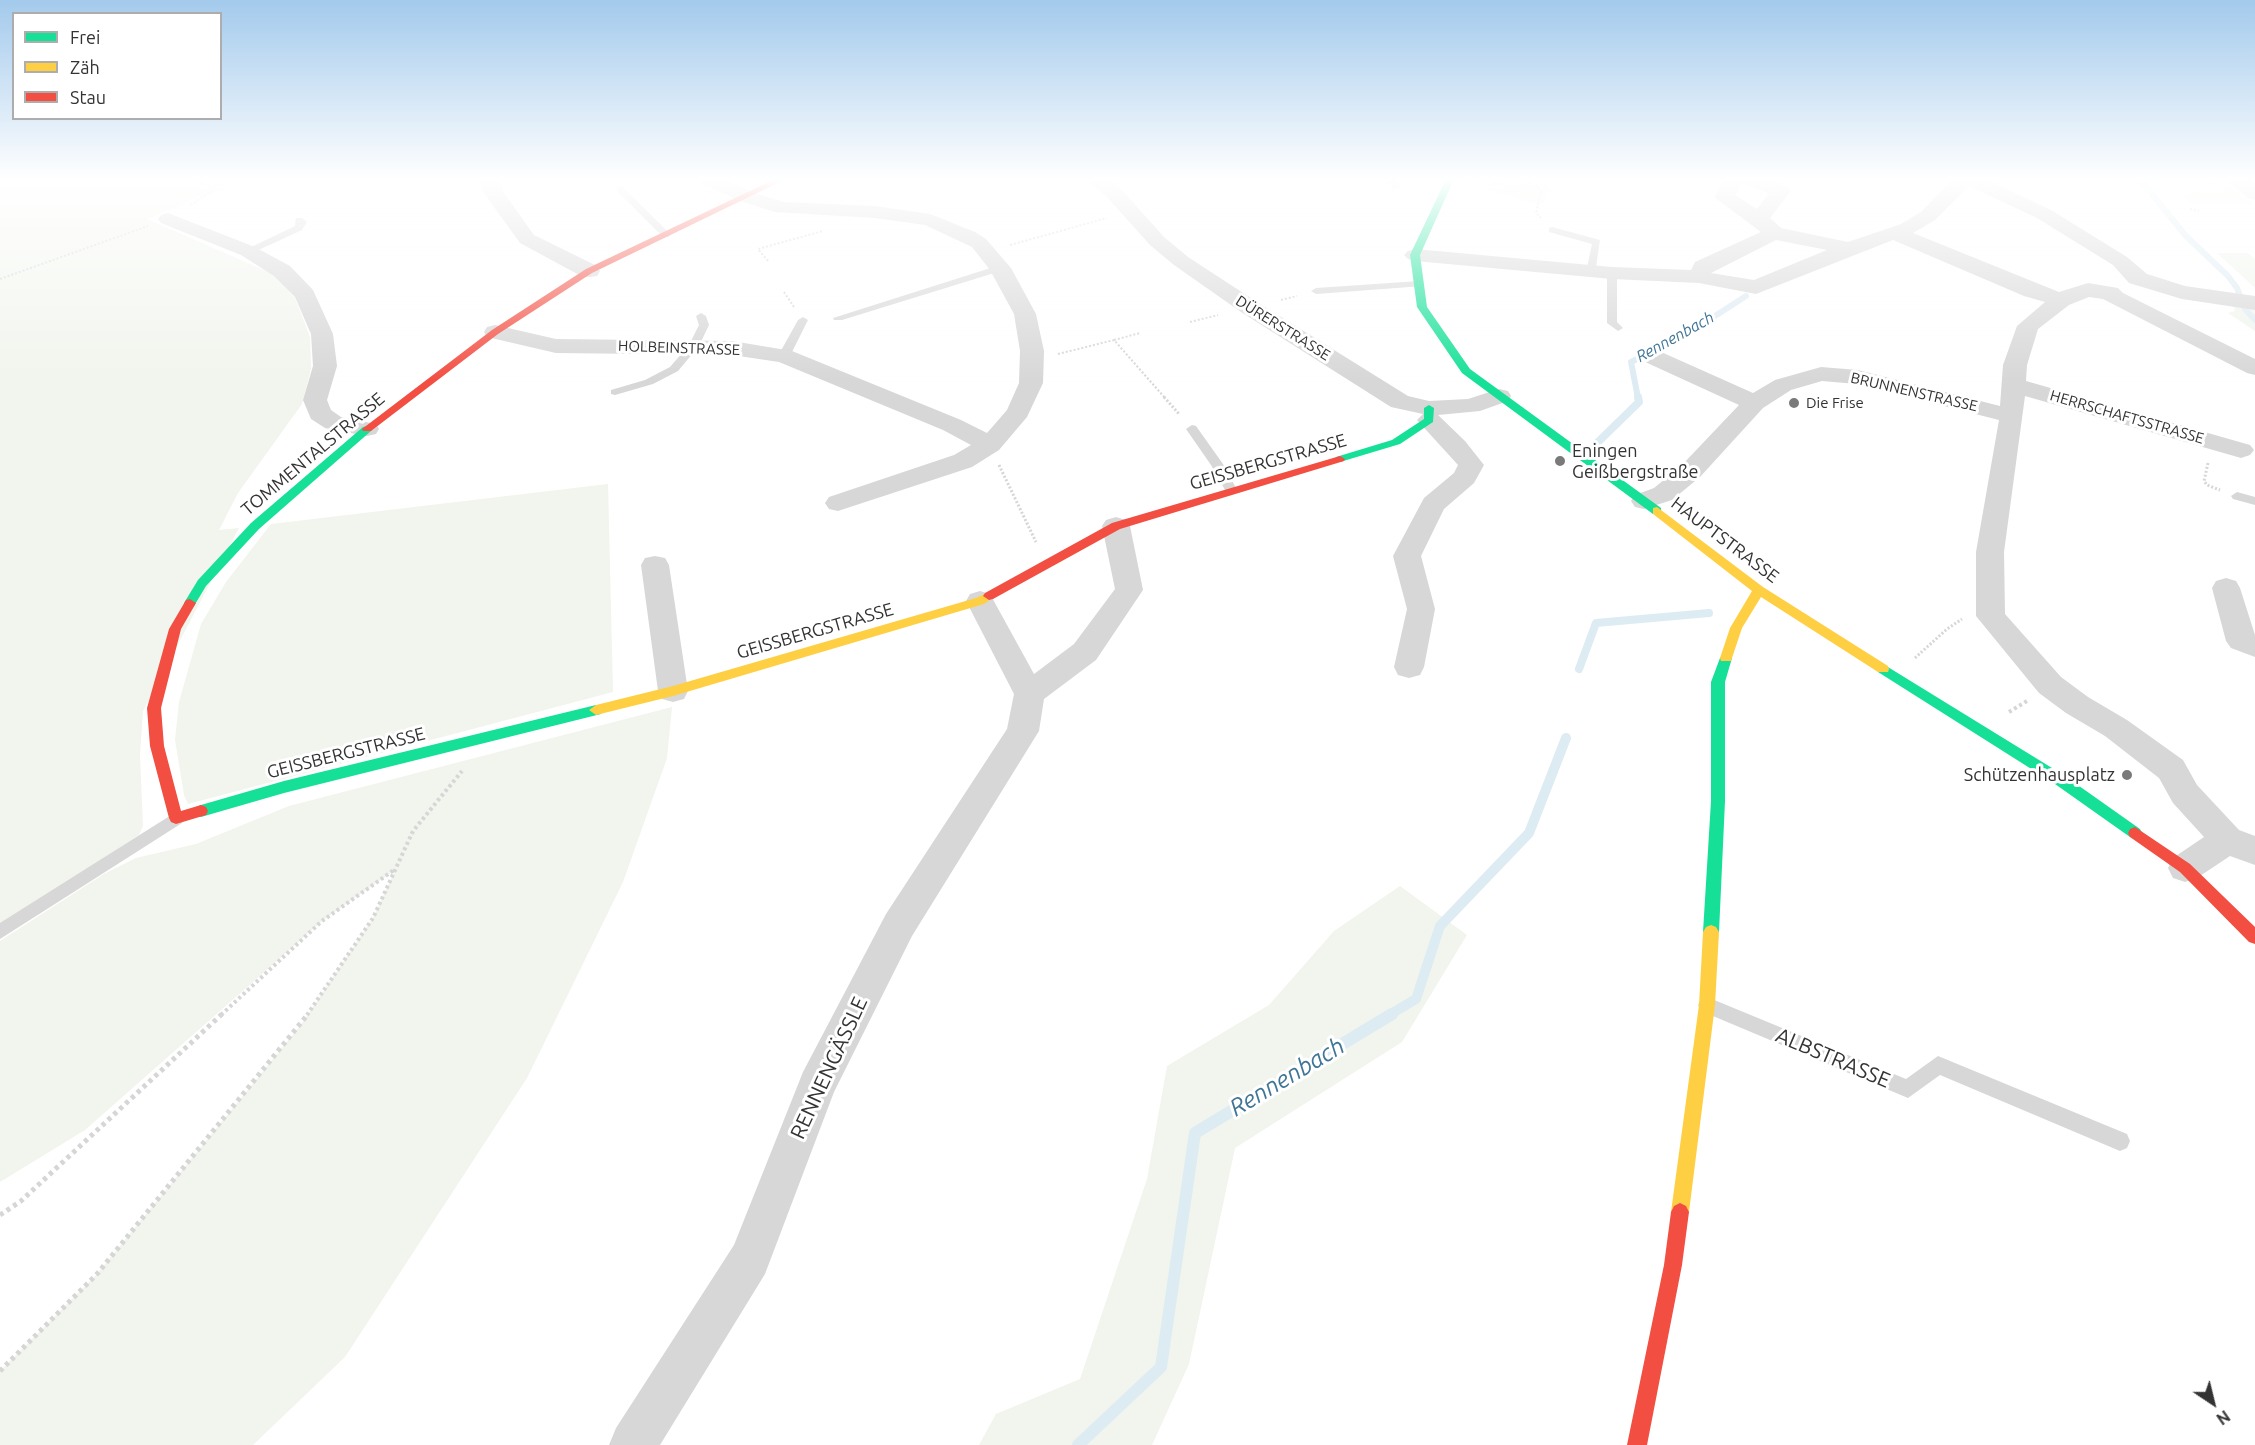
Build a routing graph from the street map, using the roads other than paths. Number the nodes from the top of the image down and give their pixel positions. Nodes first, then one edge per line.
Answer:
1 (237, 246) edge
2 (259, 246) edge
3 (541, 246) edge
4 (642, 246) edge
5 (979, 246) edge
6 (1164, 246) edge
7 (1419, 246) edge
8 (1598, 246) edge
9 (1735, 246) edge
10 (1843, 246) edge
11 (1854, 246) edge
12 (1926, 246) edge
13 (2096, 246) edge
14 (1849, 248) junction
15 (249, 251) junction
16 (1415, 255) junction
17 (993, 260) junction
18 (589, 271) junction
19 (1602, 272) junction
20 (1699, 277) junction
21 (2137, 278) junction
22 (1419, 284) junction
23 (1316, 291) dead end
24 (2110, 293) junction
25 (2061, 300) junction
26 (2243, 302) edge
27 (701, 316) dead end
28 (838, 318) dead end
29 (803, 321) dead end
30 (1618, 328) dead end
31 (495, 332) junction
32 (694, 346) junction
33 (784, 356) junction
34 (1651, 356) dead end
35 (2255, 368) edge
36 (2013, 385) junction
37 (615, 392) dead end
38 (1499, 396) junction
39 (1754, 403) junction
40 (1429, 414) junction
41 (2012, 416) junction
42 (367, 429) junction
43 (1192, 429) road end
44 (990, 445) junction
45 (2241, 450) dead end
46 (1232, 490) junction
47 (2237, 496) road end
48 (1644, 501) junction
49 (2255, 501) edge
50 (838, 503) dead end
51 (1116, 526) junction
52 (655, 566) dead end
53 (2226, 588) dead end
54 (1759, 590) junction
55 (980, 601) junction
56 (2255, 646) edge
57 (1409, 667) dead end
58 (673, 691) junction
59 (1029, 694) junction
60 (176, 818) junction
61 (2241, 845) edge
62 (2185, 868) junction
63 (0, 933) edge
64 (2255, 938) edge
65 (1707, 1005) junction
66 (2120, 1141) dead end
67 (633, 1445) edge
68 (1637, 1445) edge

1 - 15 street
2 - 15 lane
3 - 18 street
4 - 18 street, TOMMENTALSTRASSE
5 - 17 street
6 - 40 street, DÜRERSTRASSE
7 - 16 street
8 - 19 lane
9 - 20 street
10 - 14 street
11 - 14 street
12 - 25 street
13 - 21 street
14 - 20 street
15 - 42 street
16 - 19 street
16 - 22 street, HAUPTSTRASSE
17 - 28 lane
17 - 44 street
18 - 31 street, TOMMENTALSTRASSE
19 - 20 street
19 - 30 lane
21 - 24 street
21 - 26 street
22 - 23 lane
22 - 38 street, HAUPTSTRASSE
24 - 25 street
24 - 35 street
25 - 36 street
27 - 32 lane
29 - 33 lane
31 - 32 street, HOLBEINSTRASSE
31 - 42 street, TOMMENTALSTRASSE
32 - 33 street, HOLBEINSTRASSE
32 - 37 lane
33 - 44 street, HOLBEINSTRASSE
34 - 39 street
36 - 41 street
36 - 45 street, HERRSCHAFTSSTRASSE
38 - 40 street, DÜRERSTRASSE
38 - 48 street, HAUPTSTRASSE
39 - 41 street, BRUNNENSTRASSE
39 - 48 street, BRUNNENSTRASSE
40 - 46 street, GEISSBERGSTRASSE
40 - 57 street
41 - 61 street
42 - 60 street, TOMMENTALSTRASSE
43 - 46 lane
44 - 50 street
46 - 51 street, GEISSBERGSTRASSE
47 - 49 lane
48 - 54 street, HAUPTSTRASSE
51 - 55 street, GEISSBERGSTRASSE
51 - 59 street
52 - 58 street
53 - 56 street
54 - 62 street, HAUPTSTRASSE
54 - 65 street
55 - 58 street, GEISSBERGSTRASSE
55 - 59 street
58 - 60 street, GEISSBERGSTRASSE
59 - 67 street, RENNENGÄSSLE
60 - 63 lane
61 - 62 street
62 - 64 street, HAUPTSTRASSE
65 - 66 lane, ALBSTRASSE
65 - 68 street

